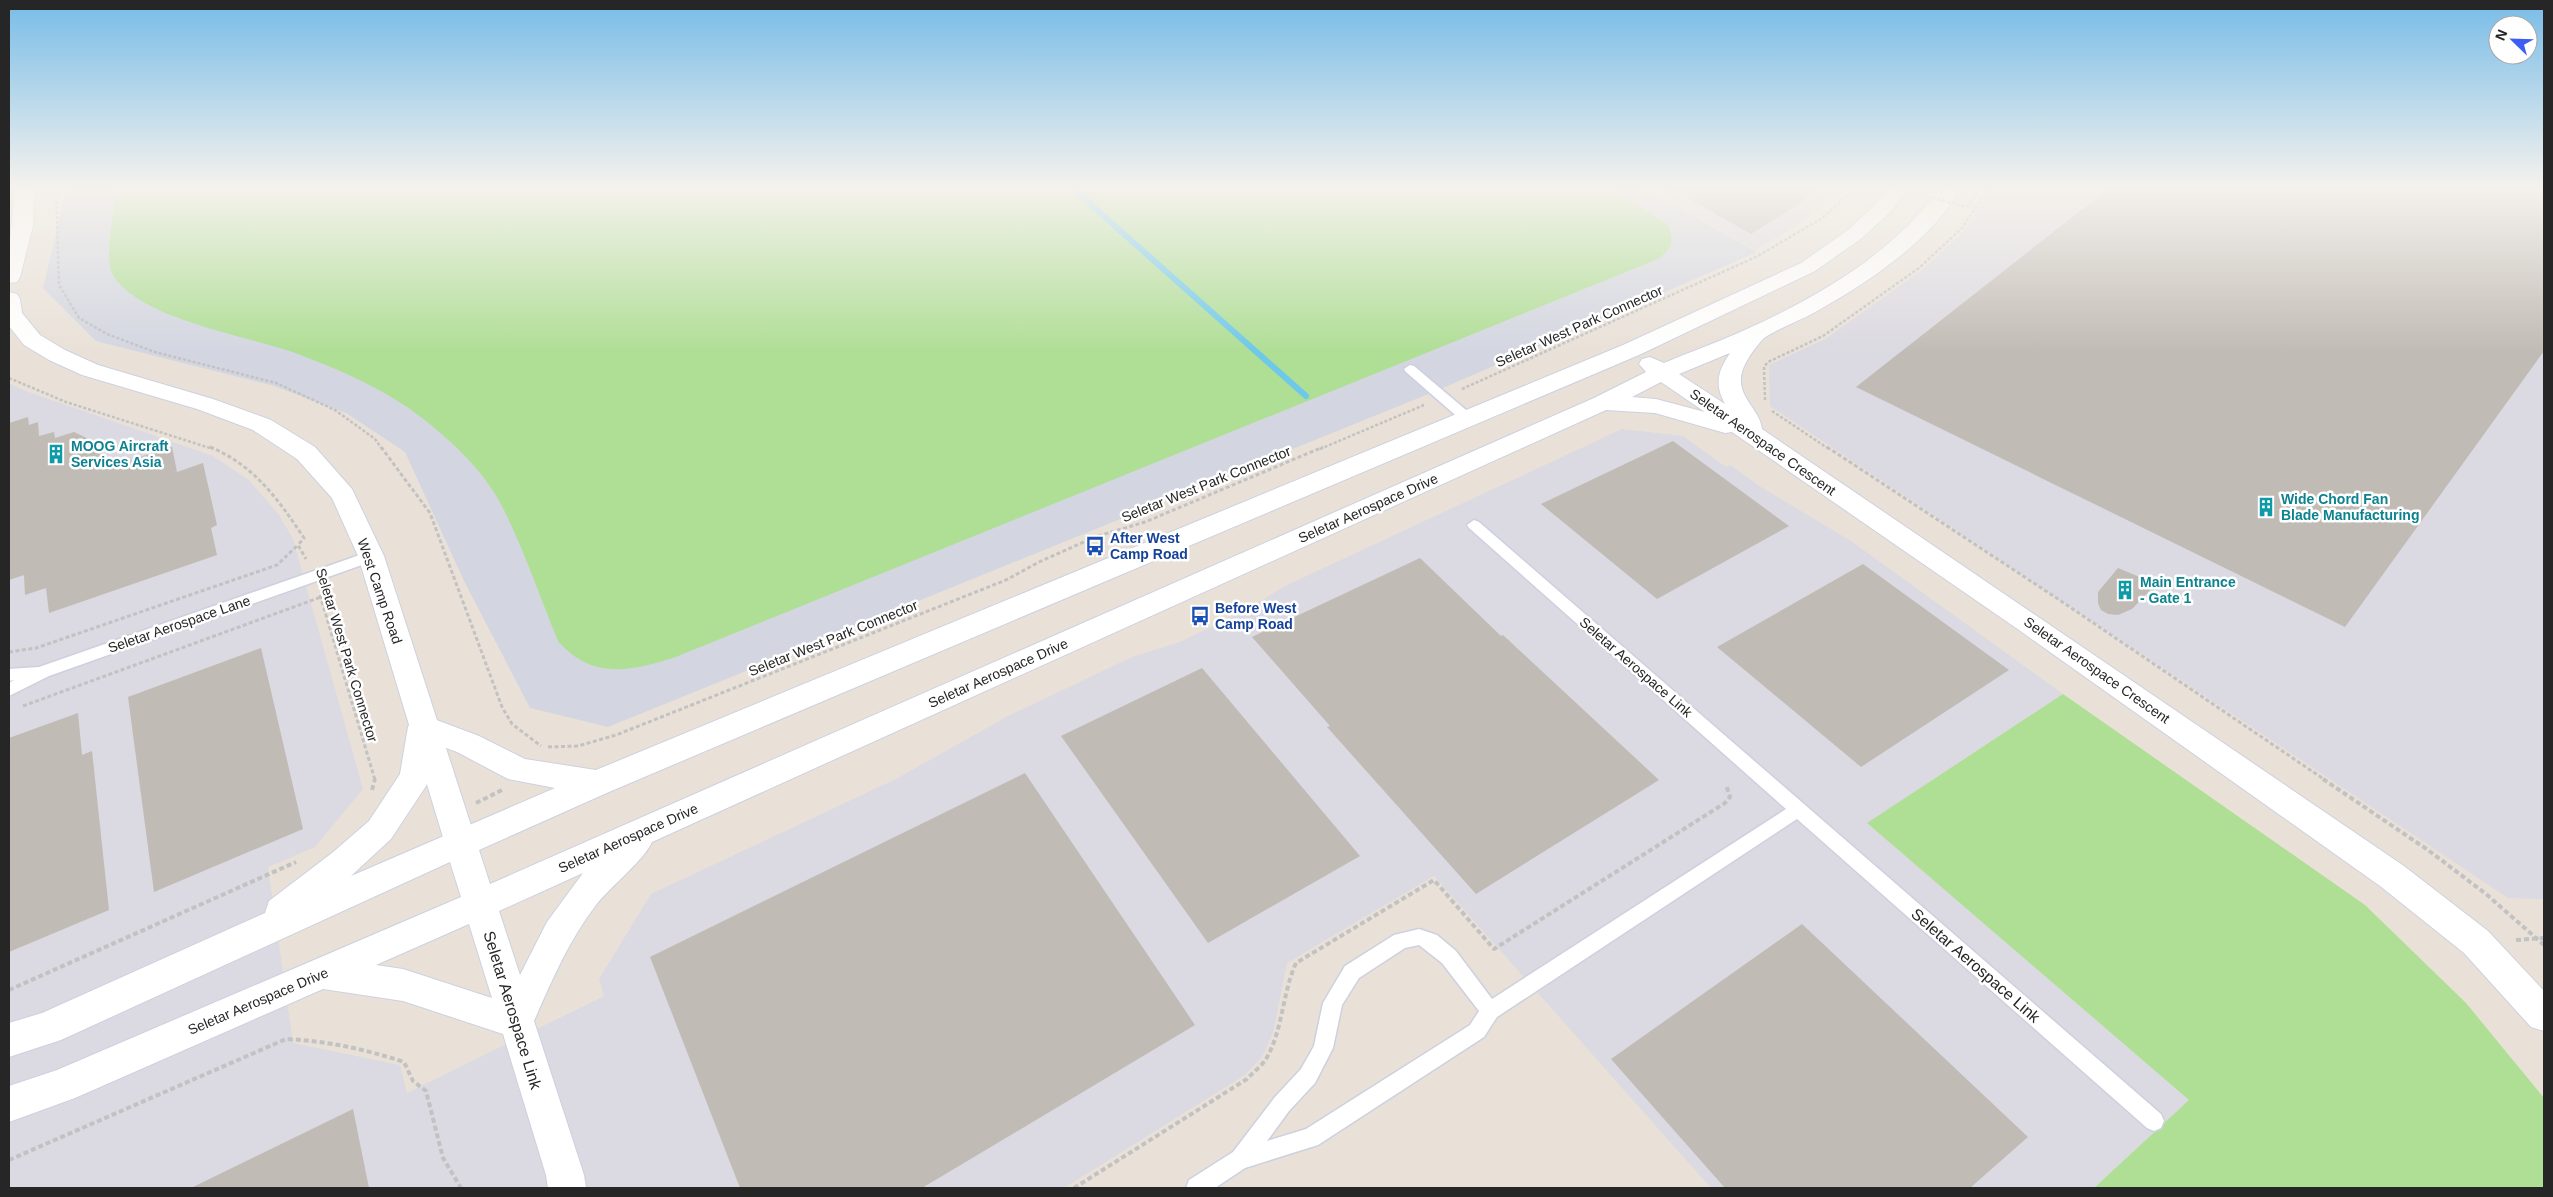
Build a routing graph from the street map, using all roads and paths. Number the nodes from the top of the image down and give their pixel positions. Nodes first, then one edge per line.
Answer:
1 (19, 242) edge
2 (1783, 242) edge
3 (1844, 242) edge
4 (1903, 242) edge
5 (1947, 242) edge
6 (9, 277) edge
7 (9, 299) edge
8 (1756, 334) junction
9 (1631, 350) junction
10 (1410, 370) dead end
11 (1663, 372) junction
12 (9, 378) edge
13 (1442, 397) junction
14 (1602, 403) junction
15 (1765, 404) dead end
16 (1770, 410) dead end
17 (1467, 418) junction
18 (1755, 436) junction
19 (1474, 525) dead end
20 (298, 545) junction
21 (371, 556) junction
22 (315, 576) junction
23 (321, 597) junction
24 (9, 652) edge
25 (43, 672) junction
26 (9, 675) edge
27 (9, 690) edge
28 (18, 708) dead end
29 (423, 727) junction
30 (540, 746) dead end
31 (598, 783) junction
32 (1726, 785) dead end
33 (371, 793) dead end
34 (1799, 810) junction
35 (654, 827) junction
36 (461, 844) junction
37 (298, 860) dead end
38 (480, 904) junction
39 (249, 936) junction
40 (2544, 944) edge
41 (321, 973) junction
42 (9, 990) edge
43 (1490, 1011) junction
44 (2544, 1014) edge
45 (516, 1022) junction
46 (9, 1040) edge
47 (9, 1104) edge
48 (2154, 1121) dead end
49 (1240, 1159) junction
50 (9, 1160) edge
51 (570, 1184) edge
52 (461, 1188) edge
53 (1074, 1188) edge
54 (1197, 1188) edge

1 - 6 street
2 - 13 path, Seletar West Park Connector
3 - 9 street
4 - 8 street, Seletar Aerospace Drive
5 - 15 path
7 - 21 street, West Camp Road
8 - 11 street, Seletar Aerospace Drive
8 - 18 street
9 - 11 street, Seletar Aerospace Crescent
9 - 17 street
10 - 13 lane
11 - 14 street, Seletar Aerospace Drive
11 - 18 street, Seletar Aerospace Crescent
12 - 20 path, Seletar West Park Connector
13 - 17 lane
13 - 30 path, Seletar West Park Connector
14 - 18 street
14 - 35 street, Seletar Aerospace Drive
16 - 40 path
17 - 31 street
18 - 44 street, Seletar Aerospace Crescent
19 - 34 lane, Seletar Aerospace Link
20 - 22 path, Seletar West Park Connector
20 - 24 path
21 - 22 lane, Seletar Aerospace Lane
21 - 29 street, West Camp Road
22 - 23 path, Seletar West Park Connector
22 - 25 lane, Seletar Aerospace Lane
23 - 28 path
23 - 33 path, Seletar West Park Connector
25 - 26 lane, Seletar Aerospace Lane
25 - 27 lane, Seletar Aerospace Lane
29 - 31 street
29 - 36 street, West Camp Road
29 - 39 street
31 - 36 street
32 - 53 path
34 - 43 lane
34 - 48 lane, Seletar Aerospace Link
35 - 38 street, Seletar Aerospace Drive
35 - 45 street
36 - 38 street, Seletar Aerospace Link
36 - 39 street
37 - 42 path
38 - 41 street, Seletar Aerospace Drive
38 - 45 street, Seletar Aerospace Link
39 - 46 street
41 - 45 street
41 - 47 street, Seletar Aerospace Drive
43 - 49 lane
43 - 49 lane
45 - 51 street, Seletar Aerospace Link
49 - 54 lane
50 - 52 path

